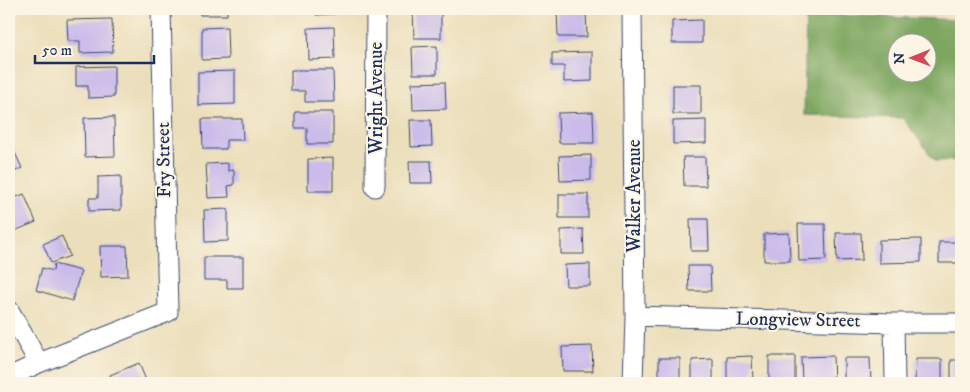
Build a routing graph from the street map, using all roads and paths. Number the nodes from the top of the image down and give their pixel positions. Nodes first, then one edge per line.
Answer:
1 (161, 9) edge
2 (376, 9) edge
3 (632, 9) edge
4 (375, 187) dead end
5 (9, 310) edge
6 (635, 316) junction
7 (894, 323) junction
8 (961, 323) edge
9 (39, 362) junction
10 (9, 377) edge
11 (634, 383) edge
12 (895, 383) edge

1 - 9 street, Fry Street
2 - 4 street, Wright Avenue
3 - 6 street, Walker Avenue
5 - 9 street
6 - 7 street, Longview Street
6 - 11 street, Walker Avenue
7 - 8 street, Longview Street
7 - 12 street
9 - 10 street

